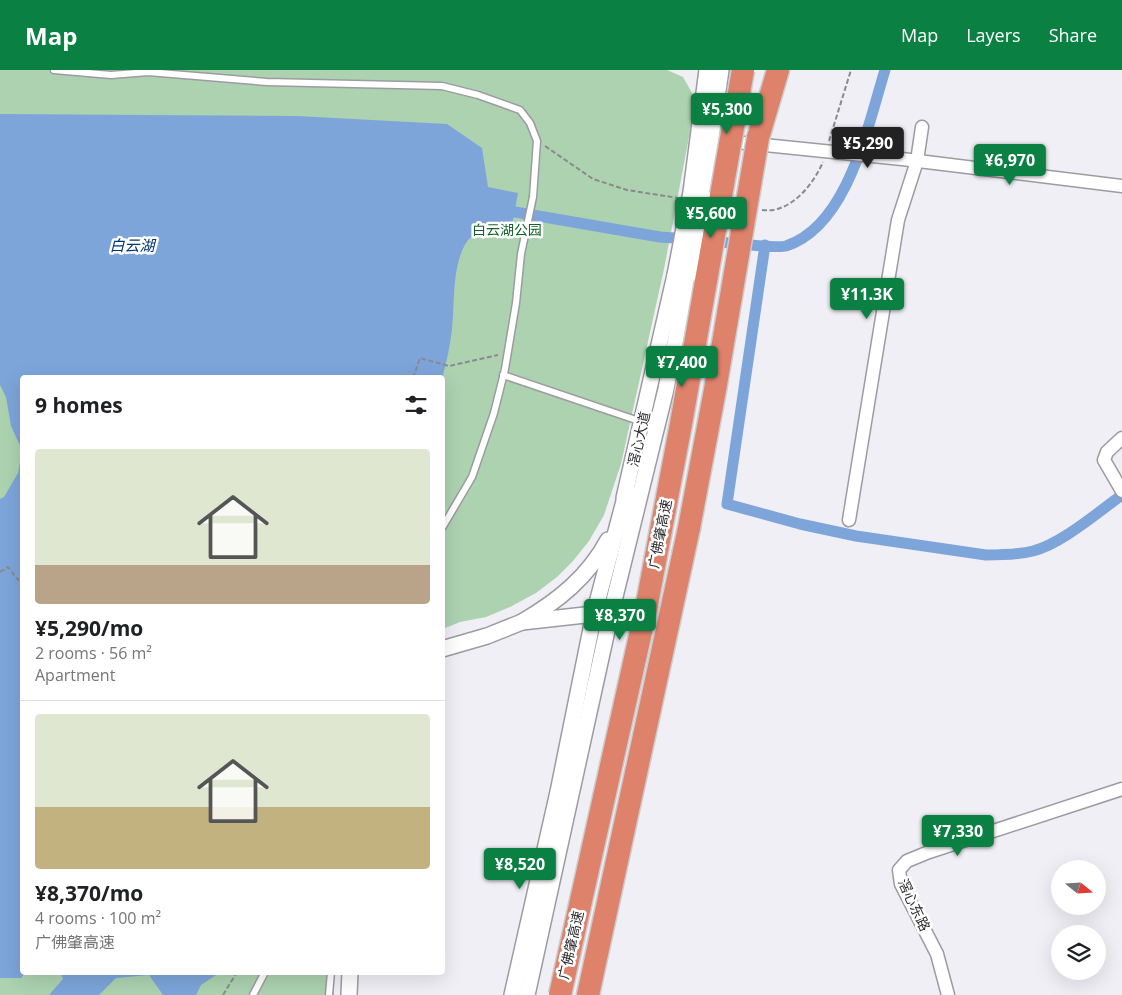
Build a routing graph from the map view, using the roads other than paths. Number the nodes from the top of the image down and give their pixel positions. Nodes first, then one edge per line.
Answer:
1 (54, 70) edge
2 (707, 70) edge
3 (720, 70) edge
4 (743, 70) edge
5 (766, 70) edge
6 (778, 70) edge
7 (922, 127) dead end
8 (758, 138) junction
9 (705, 139) junction
10 (917, 161) junction
11 (1122, 186) edge
12 (682, 275) junction
13 (503, 375) junction
14 (643, 422) junction
15 (1122, 438) edge
16 (1120, 484) edge
17 (634, 492) junction
18 (848, 520) dead end
19 (445, 523) edge
20 (594, 614) junction
21 (610, 617) junction
22 (522, 622) junction
23 (445, 648) edge
24 (1122, 789) edge
25 (263, 975) edge
26 (331, 975) edge
27 (350, 975) edge
28 (253, 995) edge
29 (329, 995) edge
30 (349, 995) edge
31 (512, 995) edge
32 (527, 995) edge
33 (560, 995) edge
34 (588, 995) edge
35 (948, 995) edge

1 - 13 lane
2 - 9 street, 滘心大道
3 - 9 street, 滘心大道
4 - 33 highway, 广佛肇高速, bridge
5 - 8 highway, 广佛肇高速
6 - 8 highway
7 - 10 street
8 - 34 highway, 广佛肇高速, bridge
9 - 10 street
9 - 12 street, 滘心大道, bridge
10 - 11 street
10 - 18 street
12 - 14 street, 滘心大道
12 - 17 street, 滘心大道
13 - 14 lane
13 - 19 lane
14 - 17 street, 滘心大道
15 - 16 street
17 - 20 street
17 - 21 street
17 - 22 street, 滘心大道
20 - 21 street, 滘心大道
20 - 22 street, 滘心大道
20 - 31 street
21 - 32 street
22 - 23 street, 滘心大道
24 - 35 street, 滘心东路
25 - 28 lane
26 - 29 lane
27 - 30 street

